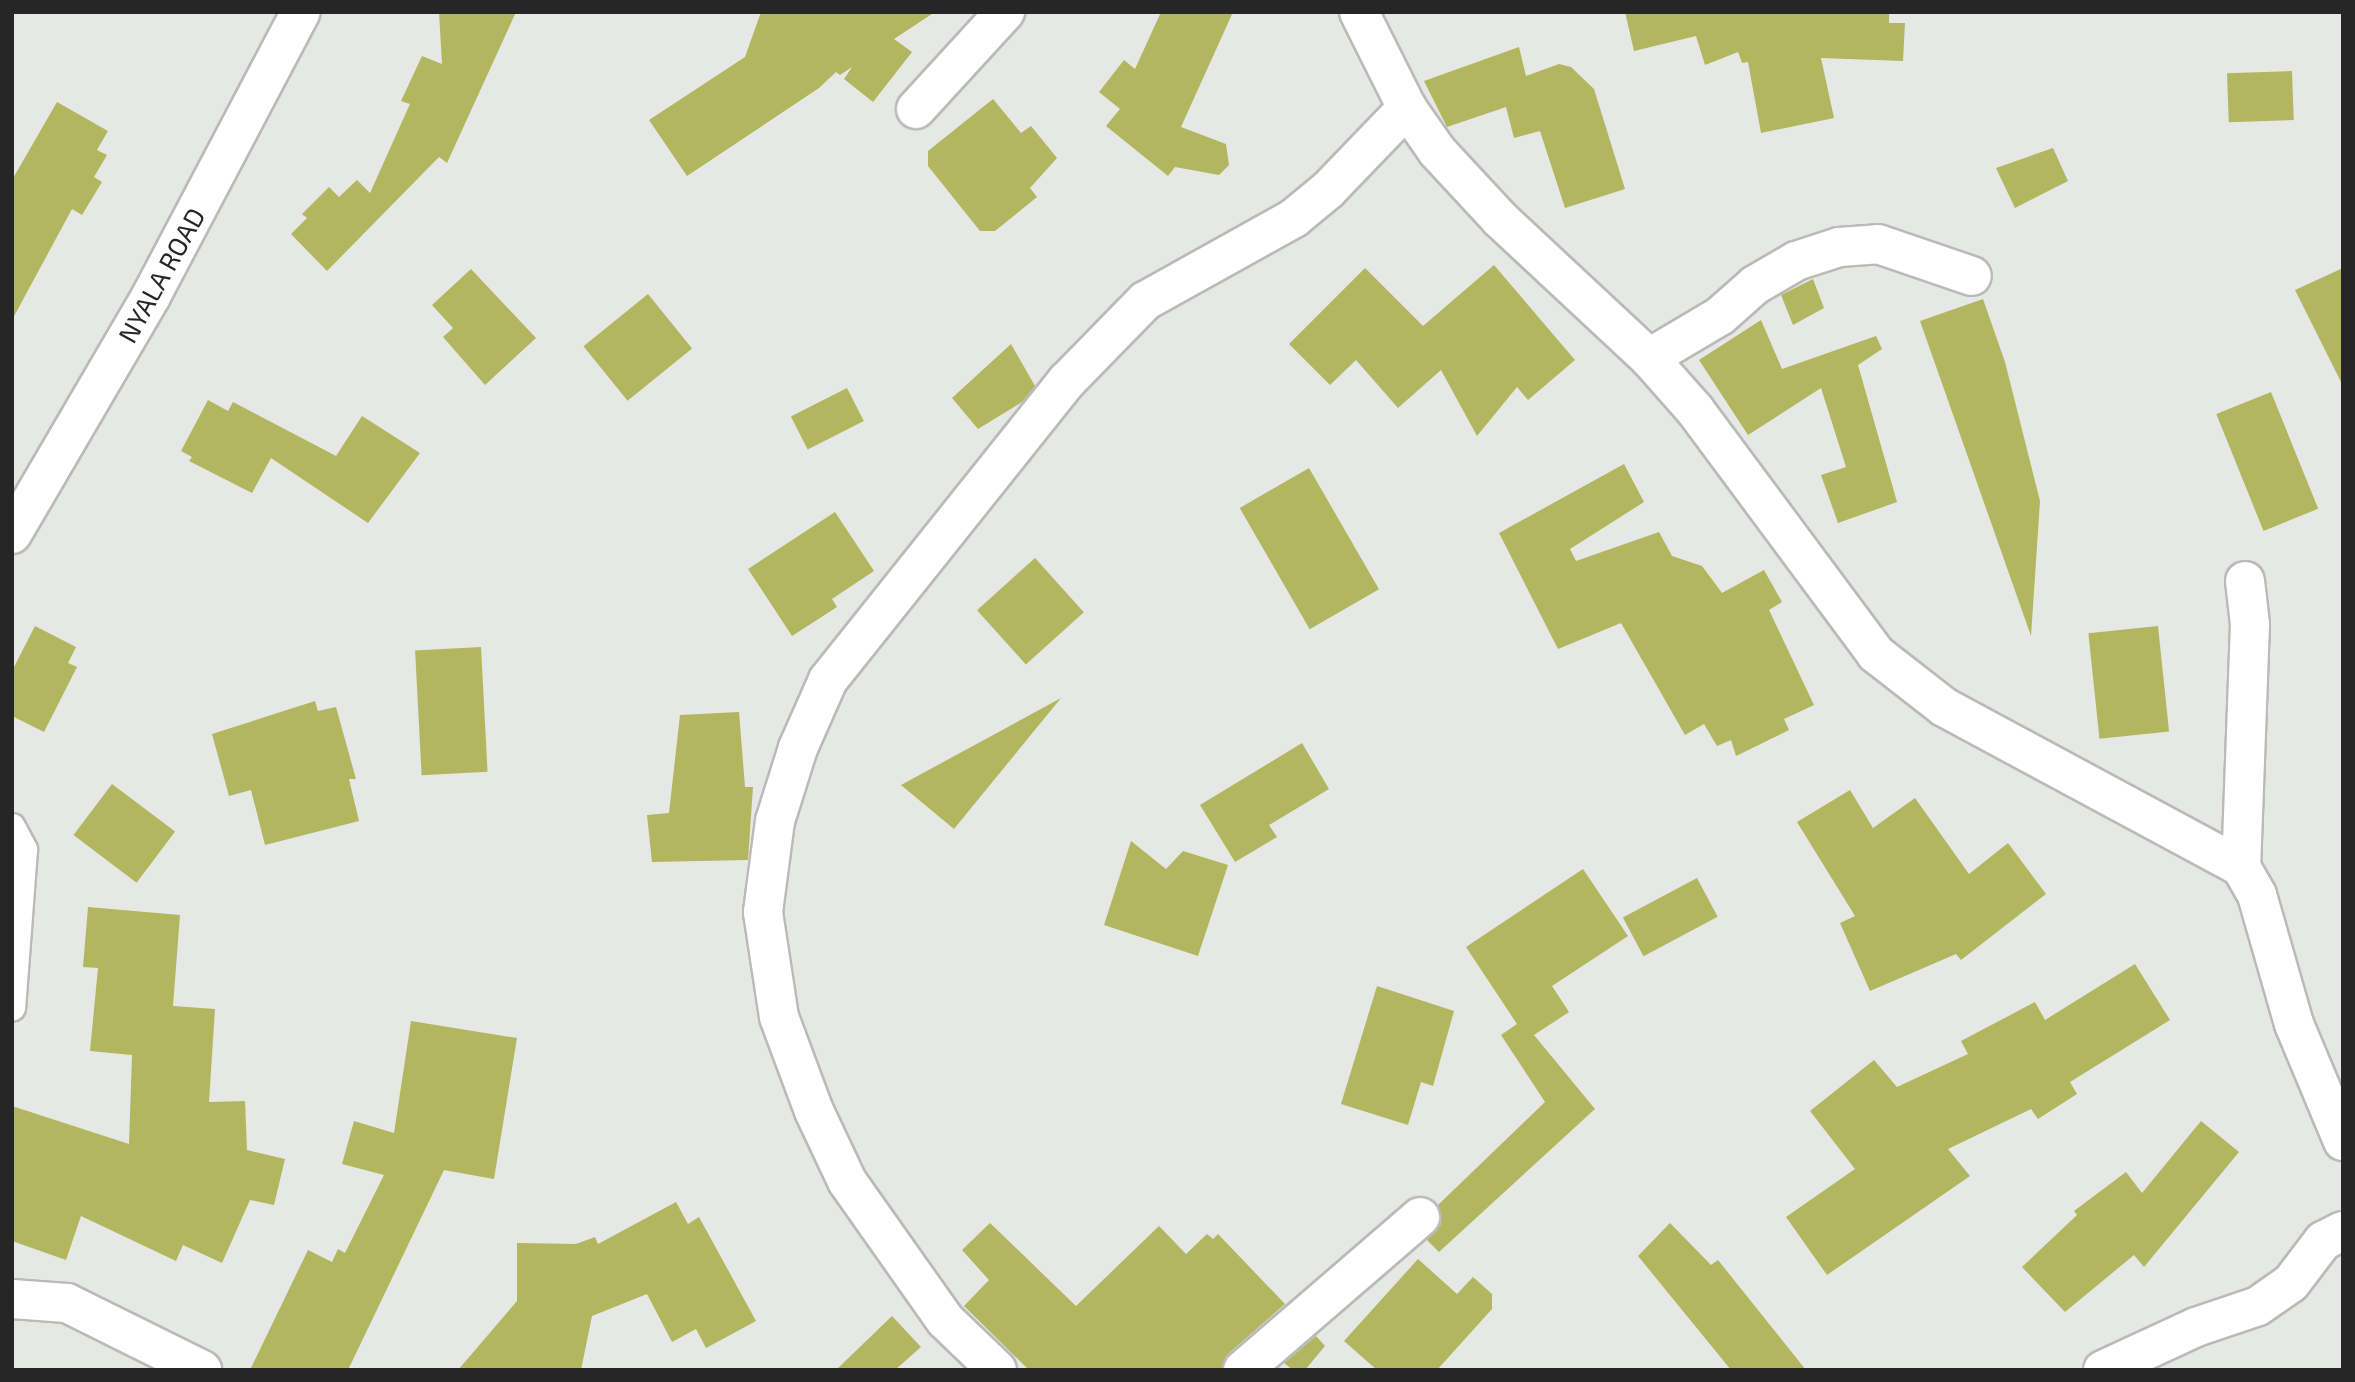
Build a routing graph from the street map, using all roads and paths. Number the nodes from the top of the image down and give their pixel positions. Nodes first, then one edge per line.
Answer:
1 (301, 12) edge
2 (1005, 12) edge
3 (1359, 12) edge
4 (1407, 108) junction
5 (916, 109) dead end
6 (1972, 276) dead end
7 (1649, 358) junction
8 (12, 534) edge
9 (2245, 582) dead end
10 (12, 827) edge
11 (2241, 867) junction
12 (12, 1008) edge
13 (2343, 1141) edge
14 (1420, 1217) dead end
15 (2343, 1231) edge
16 (12, 1299) edge
17 (202, 1370) edge
18 (997, 1370) edge
19 (1243, 1370) edge
20 (2103, 1370) edge

1 - 8 street, NYALA ROAD
2 - 5 street
3 - 4 street
4 - 7 street
4 - 18 street
6 - 7 street
7 - 11 street
9 - 11 street
10 - 12 lane
11 - 13 street
14 - 19 street
15 - 20 street
16 - 17 street

